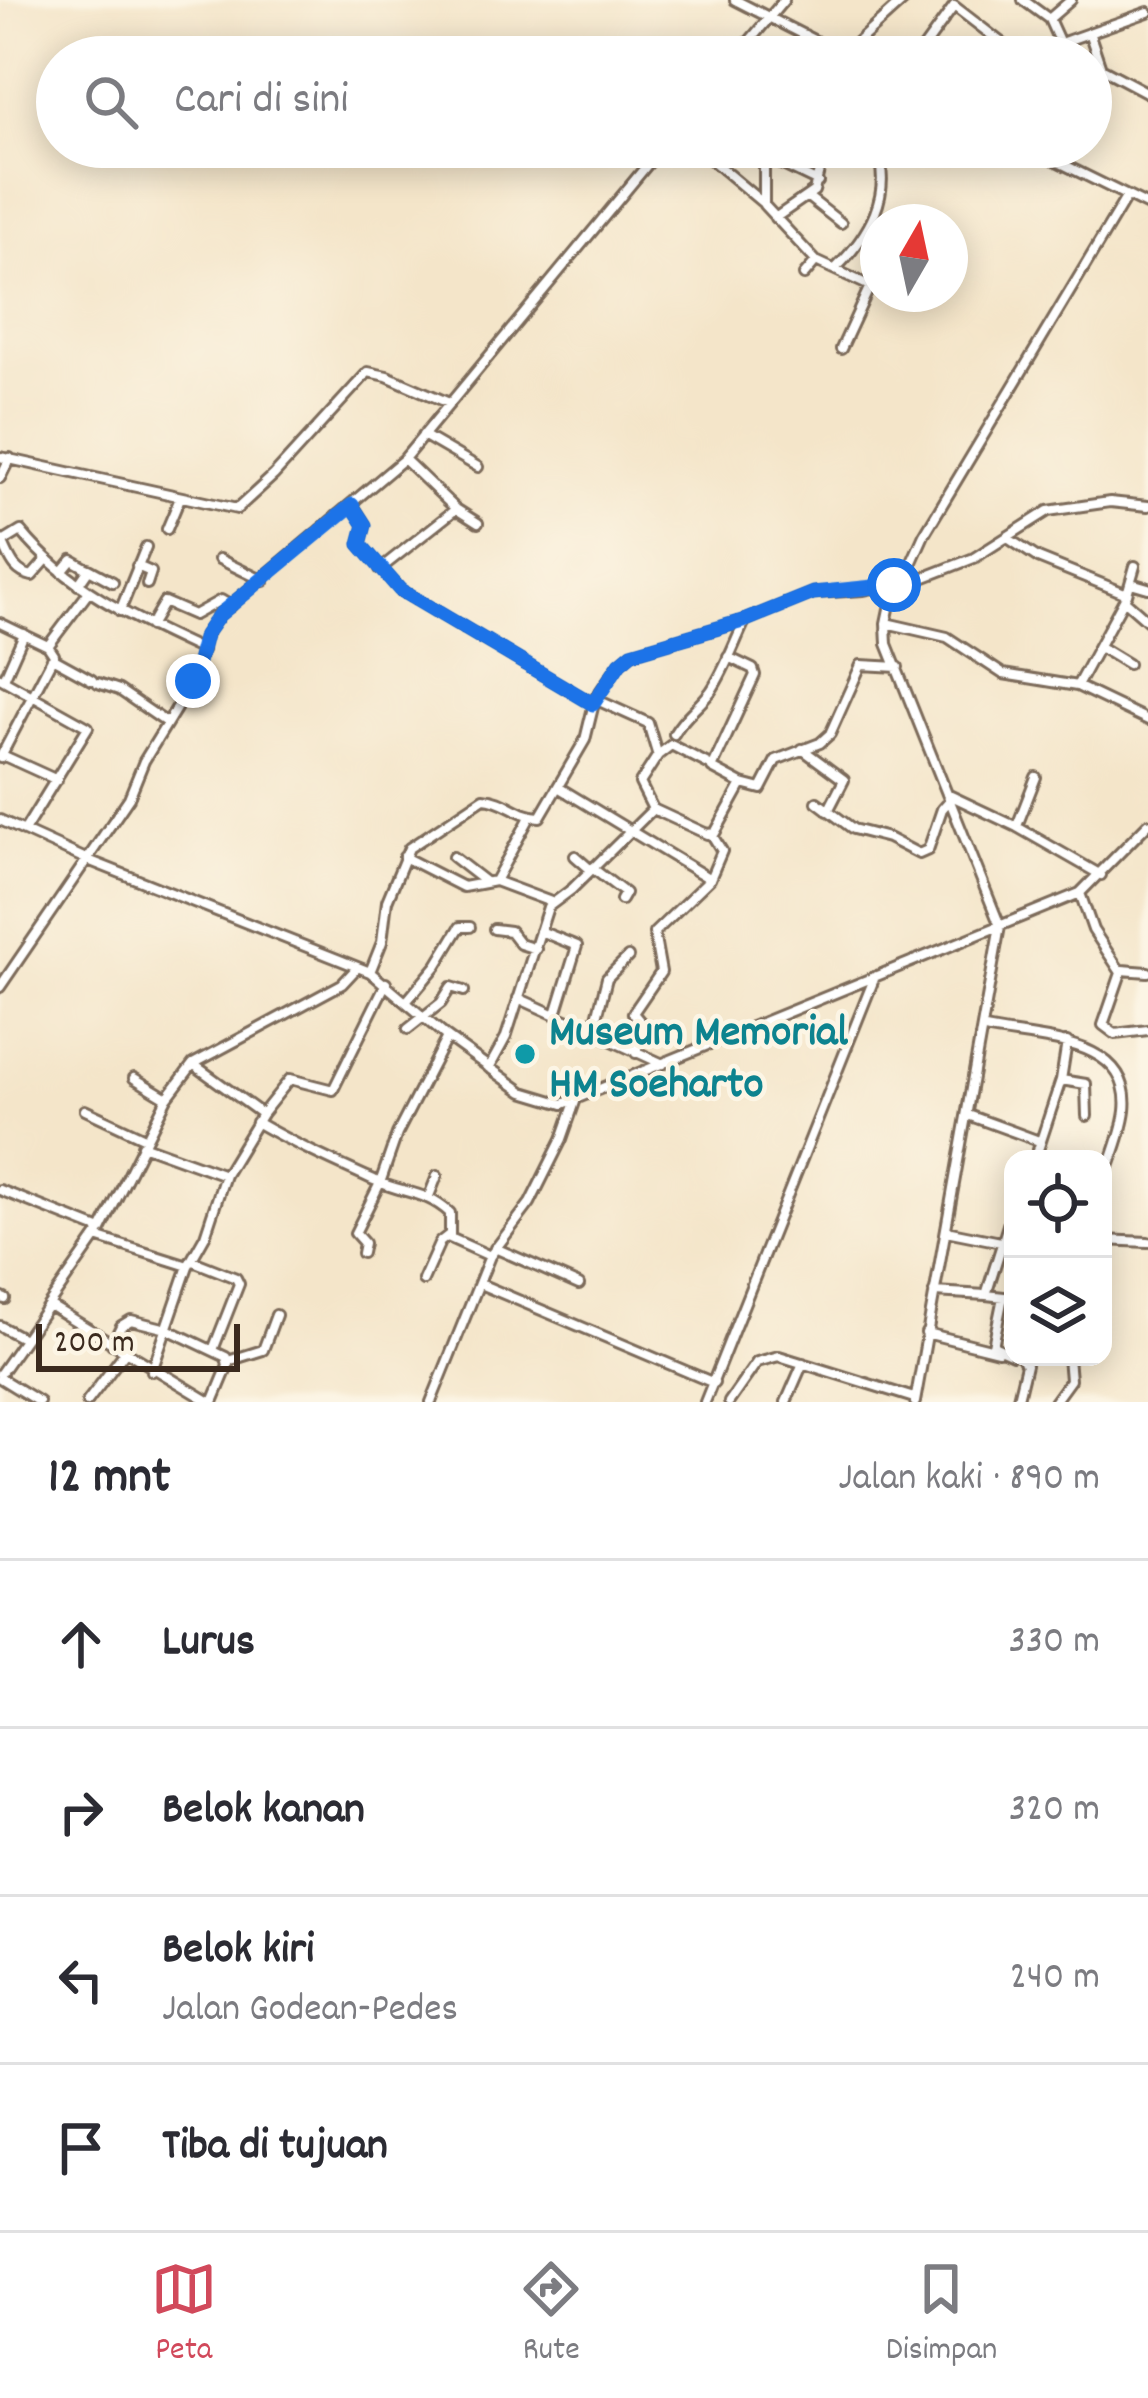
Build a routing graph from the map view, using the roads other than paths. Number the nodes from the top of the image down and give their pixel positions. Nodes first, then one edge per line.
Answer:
1 (735, 0) edge
2 (784, 0) edge
3 (904, 0) edge
4 (1023, 0) edge
5 (1071, 0) edge
6 (1148, 12) edge
7 (769, 18) junction
8 (1049, 19) junction
9 (805, 35) edge
10 (1090, 35) joint
11 (754, 36) edge
12 (865, 36) edge
13 (932, 36) edge
14 (994, 36) edge
15 (1056, 36) edge
16 (1085, 36) edge
17 (1112, 74) edge
18 (1148, 93) edge
19 (645, 168) edge
20 (721, 168) edge
21 (765, 168) edge
22 (793, 168) edge
23 (821, 168) edge
24 (882, 168) edge
25 (1070, 168) edge
26 (818, 182) junction
27 (1127, 196) junction
28 (808, 197) junction
29 (764, 205) junction
30 (1148, 206) edge
31 (776, 218) junction
32 (841, 223) dead end
33 (816, 261) junction
34 (835, 268) junction
35 (803, 275) dead end
36 (841, 349) dead end
37 (449, 403) junction
38 (424, 435) junction
39 (5, 458) edge
40 (404, 459) junction
41 (478, 467) dead end
42 (0, 478) edge
43 (180, 498) junction
44 (352, 505) junction
45 (1148, 506) edge
46 (456, 509) junction
47 (478, 523) dead end
48 (167, 529) dead end
49 (1009, 539) junction
50 (2, 540) edge
51 (146, 547) dead end
52 (219, 559) dead end
53 (47, 560) junction
54 (137, 566) junction
55 (1135, 566) dead end
56 (88, 569) junction
57 (380, 569) junction
58 (62, 572) junction
59 (264, 581) junction
60 (113, 582) dead end
61 (1131, 583) junction
62 (147, 584) dead end
63 (899, 584) junction
64 (78, 585) junction
65 (1148, 588) edge
66 (88, 593) junction
67 (1125, 597) junction
68 (231, 606) junction
69 (120, 611) junction
70 (746, 620) junction
71 (1148, 621) edge
72 (0, 623) edge
73 (886, 623) junction
74 (150, 626) junction
75 (25, 634) junction
76 (48, 646) junction
77 (1100, 646) junction
78 (202, 650) junction
79 (728, 657) junction
80 (52, 658) junction
81 (1128, 664) dead end
82 (899, 668) junction
83 (2, 678) edge
84 (1077, 686) junction
85 (33, 693) junction
86 (594, 702) junction
87 (1148, 721) edge
88 (167, 723) junction
89 (674, 734) dead end
90 (802, 749) junction
91 (658, 754) junction
92 (1, 756) edge
93 (712, 766) junction
94 (1036, 777) dead end
95 (57, 780) junction
96 (742, 784) junction
97 (558, 787) junction
98 (948, 797) junction
99 (817, 802) dead end
100 (653, 808) junction
101 (828, 811) junction
102 (530, 817) junction
103 (0, 820) edge
104 (1148, 824) edge
105 (1017, 827) junction
106 (632, 830) junction
107 (25, 831) junction
108 (712, 835) junction
109 (453, 856) dead end
110 (575, 856) dead end
111 (404, 857) junction
112 (88, 860) junction
113 (591, 869) junction
114 (1101, 875) junction
115 (710, 879) junction
116 (490, 881) junction
117 (1080, 893) junction
118 (621, 900) dead end
119 (551, 902) junction
120 (1000, 926) junction
121 (470, 927) dead end
122 (494, 929) dead end
123 (540, 931) junction
124 (536, 950) junction
125 (628, 957) dead end
126 (356, 969) junction
127 (370, 972) junction
128 (1148, 972) edge
129 (1120, 973) junction
130 (875, 978) junction
131 (386, 983) junction
132 (0, 987) edge
133 (464, 992) dead end
134 (518, 998) junction
135 (406, 1002) junction
136 (556, 1014) junction
137 (424, 1018) junction
138 (408, 1029) dead end
139 (985, 1029) junction
140 (594, 1030) junction
141 (1148, 1030) edge
142 (447, 1037) junction
143 (1067, 1042) junction
144 (636, 1053) junction
145 (193, 1064) junction
146 (664, 1064) junction
147 (489, 1068) junction
148 (134, 1078) dead end
149 (1061, 1080) junction
150 (167, 1098) junction
151 (575, 1100) junction
152 (88, 1111) dead end
153 (968, 1115) junction
154 (1087, 1116) dead end
155 (259, 1118) junction
156 (144, 1141) junction
157 (1039, 1141) junction
158 (1037, 1150) edge
159 (1112, 1156) edge
160 (225, 1175) junction
161 (436, 1176) dead end
162 (380, 1183) junction
163 (9, 1194) edge
164 (429, 1196) junction
165 (946, 1231) junction
166 (98, 1234) junction
167 (449, 1235) junction
168 (1004, 1238) edge
169 (1112, 1240) edge
170 (1001, 1242) junction
171 (1148, 1242) edge
172 (492, 1252) junction
173 (362, 1253) dead end
174 (190, 1263) junction
175 (423, 1280) dead end
176 (480, 1284) junction
177 (579, 1285) dead end
178 (934, 1292) junction
179 (986, 1295) junction
180 (1004, 1297) edge
181 (49, 1305) junction
182 (1004, 1309) edge
183 (276, 1316) dead end
184 (3, 1328) edge
185 (167, 1329) junction
186 (926, 1333) junction
187 (24, 1339) junction
188 (112, 1344) junction
189 (213, 1350) junction
190 (998, 1351) junction
191 (124, 1352) junction
192 (1004, 1352) edge
193 (228, 1361) junction
194 (802, 1364) junction
195 (1026, 1366) edge
196 (1069, 1366) edge
197 (152, 1371) junction
198 (0, 1376) edge
199 (714, 1382) junction
200 (787, 1400) edge
201 (915, 1400) edge
202 (40, 1402) edge
203 (87, 1402) edge
204 (211, 1402) edge
205 (431, 1402) edge
206 (705, 1402) edge
207 (730, 1402) edge
208 (799, 1402) edge
209 (1017, 1402) edge
210 (1054, 1402) edge

1 - 7 street
2 - 7 street
3 - 12 street
4 - 8 street
5 - 8 street
6 - 10 street
7 - 9 street
7 - 11 street
8 - 15 street
10 - 16 street
13 - 14 street
17 - 18 street
19 - 37 street
20 - 29 street
21 - 29 street
22 - 26 street
23 - 26 street
24 - 34 street
25 - 27 street
26 - 28 street
27 - 30 street
27 - 63 street
28 - 31 street
28 - 32 street
29 - 31 street
31 - 33 street
33 - 34 street
33 - 35 street
34 - 36 street
37 - 38 street
37 - 43 street
38 - 40 street
38 - 41 street
39 - 42 street
39 - 43 street
40 - 44 street
40 - 46 street
43 - 48 street
44 - 57 street
44 - 59 street
45 - 49 street
46 - 47 street
46 - 57 street
49 - 63 street
49 - 67 street
50 - 53 street
50 - 53 street
51 - 54 street
52 - 59 street
53 - 58 street
54 - 62 street
54 - 69 street
55 - 61 street
56 - 58 street
56 - 60 street
56 - 64 street
57 - 86 street
58 - 64 street
59 - 68 street
61 - 65 street
61 - 67 street
63 - 70 street
63 - 73 street
64 - 66 street
66 - 69 street
66 - 76 street
67 - 71 street
67 - 77 street
68 - 74 street
68 - 78 street
69 - 74 street
70 - 79 street
70 - 86 street
72 - 75 street
73 - 82 street
73 - 84 street
74 - 78 street
75 - 76 street
75 - 83 street
76 - 80 street
77 - 81 street
77 - 84 street
78 - 88 street
79 - 89 street
79 - 93 street
80 - 85 street
80 - 88 street
82 - 90 street
82 - 98 street
83 - 85 street
84 - 87 street
85 - 92 street
85 - 95 street
86 - 91 street
86 - 97 street
88 - 112 street
90 - 96 street
90 - 101 street
91 - 93 street
91 - 100 street
92 - 95 street
93 - 96 street
94 - 105 street
95 - 107 street
96 - 108 street
97 - 102 street
97 - 106 street
98 - 101 street
98 - 105 street
98 - 120 street
99 - 101 street
100 - 106 street
100 - 108 street
102 - 111 street
102 - 116 street
103 - 107 street
104 - 114 street
105 - 114 street
106 - 113 street
106 - 115 street
107 - 112 street
108 - 115 street
109 - 116 street
110 - 113 street
111 - 116 street
111 - 127 street
112 - 126 street
112 - 132 street
113 - 118 street
113 - 119 street
114 - 117 street
115 - 144 street
116 - 119 street
117 - 120 street
117 - 129 street
119 - 123 street
120 - 130 street
120 - 139 street
121 - 135 street
122 - 124 street
123 - 124 street
123 - 136 street
124 - 134 street
125 - 140 street
126 - 127 street
126 - 145 street
127 - 131 street
128 - 129 street
129 - 141 street
130 - 146 street
130 - 199 street
131 - 135 street
131 - 155 street
133 - 137 street
134 - 136 street
134 - 147 street
135 - 137 street
136 - 140 street
137 - 138 street
137 - 142 street
139 - 143 street
139 - 153 street
140 - 144 street
142 - 147 street
142 - 162 street
143 - 149 street
143 - 159 street
144 - 146 street
145 - 150 street
145 - 155 street
146 - 151 street
147 - 151 street
148 - 150 street
149 - 154 street
149 - 157 street
150 - 156 street
151 - 172 street
152 - 156 street
153 - 157 street
153 - 165 street
155 - 160 street
155 - 162 street
156 - 160 street
156 - 166 street
157 - 158 street
160 - 174 street
161 - 164 street
162 - 164 street
162 - 173 street
163 - 166 street
164 - 167 street
165 - 170 street
165 - 178 street
166 - 174 street
166 - 181 street
167 - 172 street
167 - 175 street
168 - 170 street
169 - 171 street
170 - 179 street
172 - 176 street
172 - 177 street
174 - 185 street
174 - 189 street
176 - 199 street
176 - 205 street
178 - 179 street
178 - 186 street
179 - 180 street
181 - 187 street
181 - 188 street
182 - 190 street
183 - 193 street
184 - 187 street
185 - 188 street
185 - 189 street
185 - 197 street
186 - 190 street
186 - 201 street
187 - 198 street
188 - 191 street
189 - 193 street
190 - 192 street
191 - 197 street
191 - 203 street
193 - 204 street
194 - 200 street
194 - 201 street
194 - 207 street
195 - 209 street
196 - 210 street
197 - 204 street
198 - 202 street
199 - 206 street
200 - 208 street

